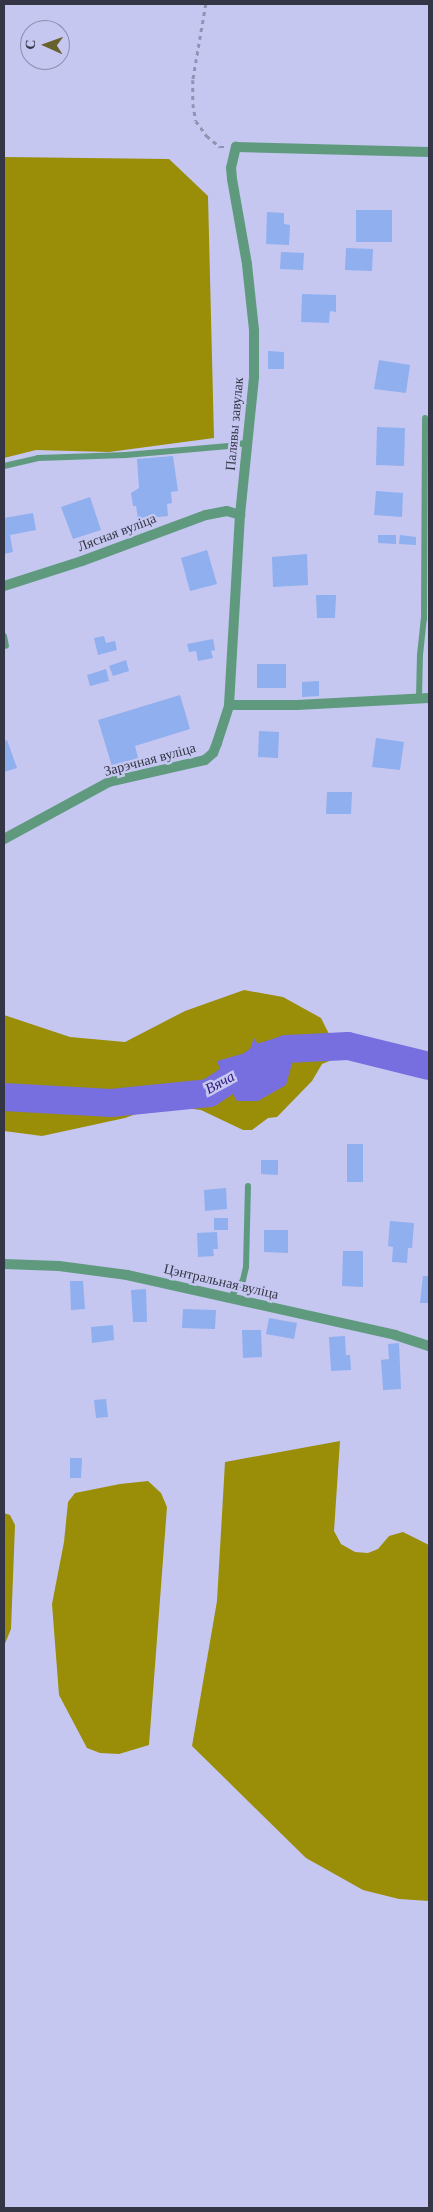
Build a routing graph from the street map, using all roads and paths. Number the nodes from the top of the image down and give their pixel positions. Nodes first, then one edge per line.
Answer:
1 (206, 4) edge
2 (236, 147) junction
3 (429, 152) edge
4 (425, 418) dead end
5 (249, 442) junction
6 (4, 466) edge
7 (240, 515) junction
8 (4, 586) edge
9 (4, 636) edge
10 (6, 646) dead end
11 (424, 698) edge
12 (229, 705) junction
13 (4, 839) edge
14 (248, 1186) dead end
15 (4, 1264) edge
16 (230, 1298) junction
17 (429, 1346) edge

1 - 2 path
2 - 3 street
2 - 5 street, Палявы завулак
4 - 11 lane
5 - 6 lane
5 - 7 street, Палявы завулак
7 - 8 street, Лясная вуліца
7 - 12 street, Палявы завулак
9 - 10 lane
11 - 12 street
12 - 13 street, Зарэчная вуліца
14 - 16 lane
15 - 16 street, Цэнтральная вуліца
16 - 17 street, Цэнтральная вуліца

